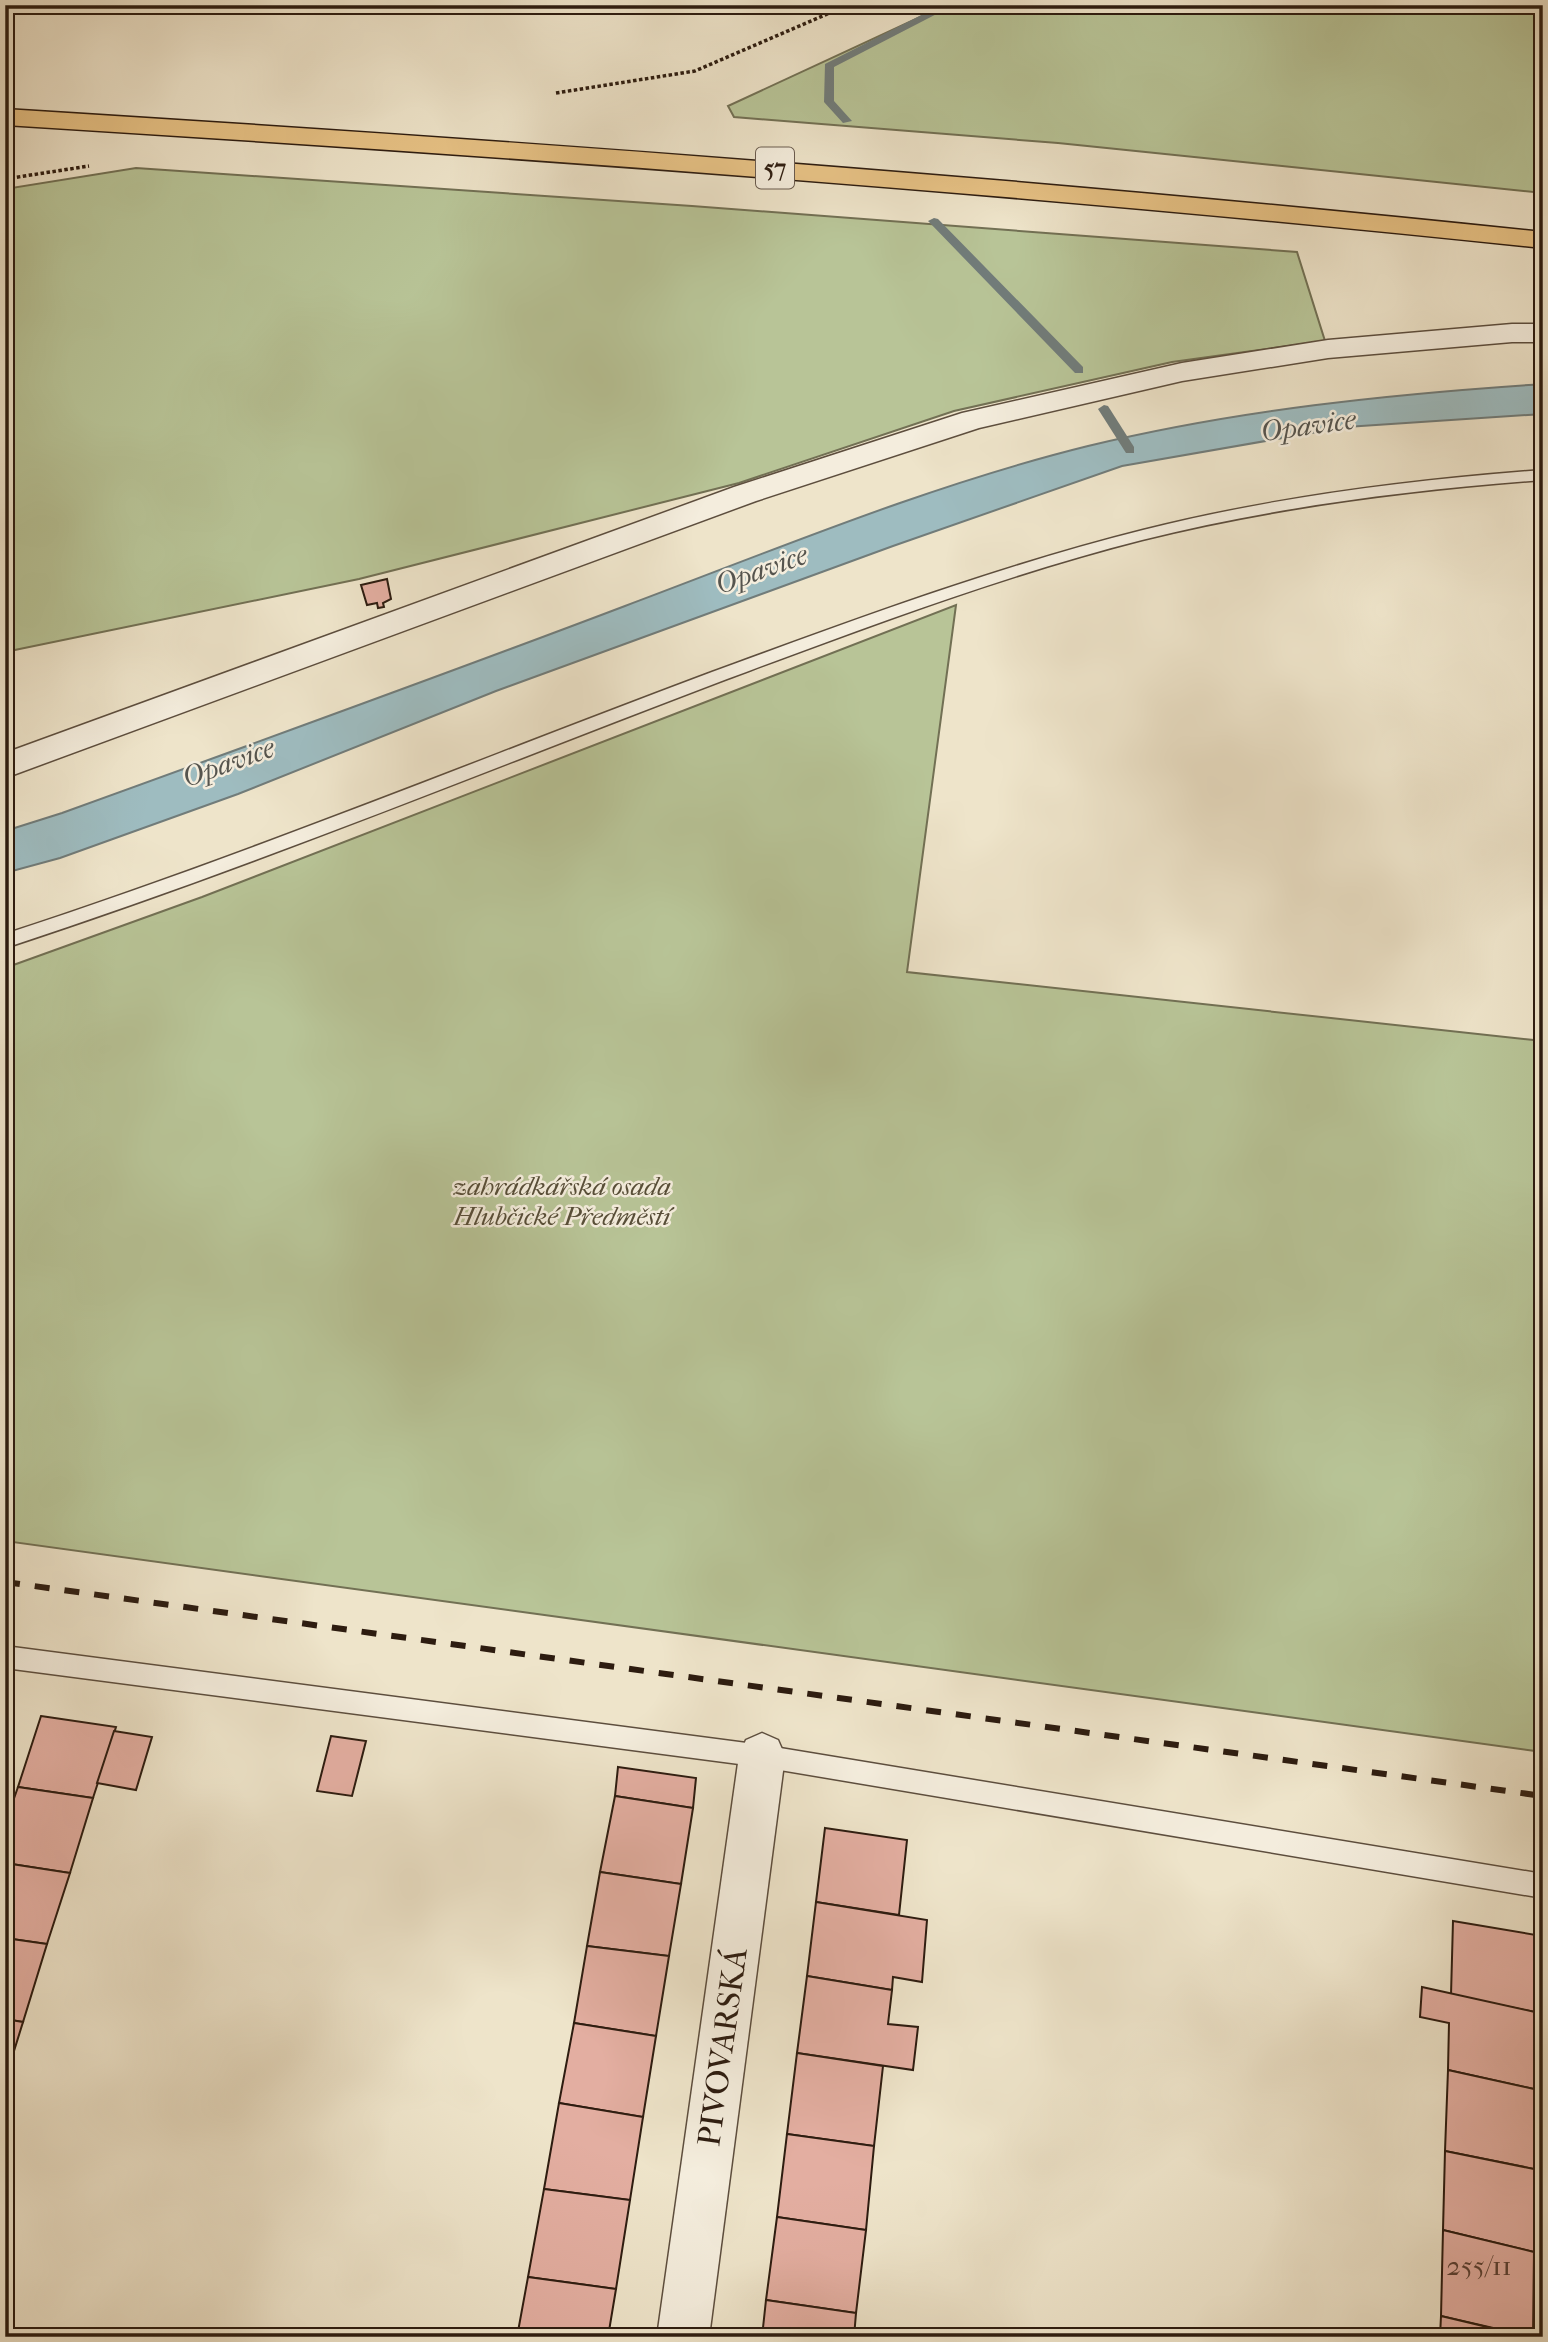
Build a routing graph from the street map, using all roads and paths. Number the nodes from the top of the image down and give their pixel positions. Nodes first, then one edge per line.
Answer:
1 (848, 5) edge
2 (556, 93) dead end
3 (5, 117) edge
4 (89, 166) dead end
5 (5, 179) edge
6 (1543, 240) edge
7 (1543, 333) edge
8 (1543, 475) edge
9 (5, 766) edge
10 (5, 941) edge
11 (5, 1657) edge
12 (762, 1756) junction
13 (1543, 1886) edge
14 (683, 2337) edge

1 - 2 path
3 - 6 main road, 57
4 - 5 path
7 - 9 street
8 - 10 lane
11 - 12 lane
12 - 13 lane
12 - 14 street, PIVOVARSKÁ

